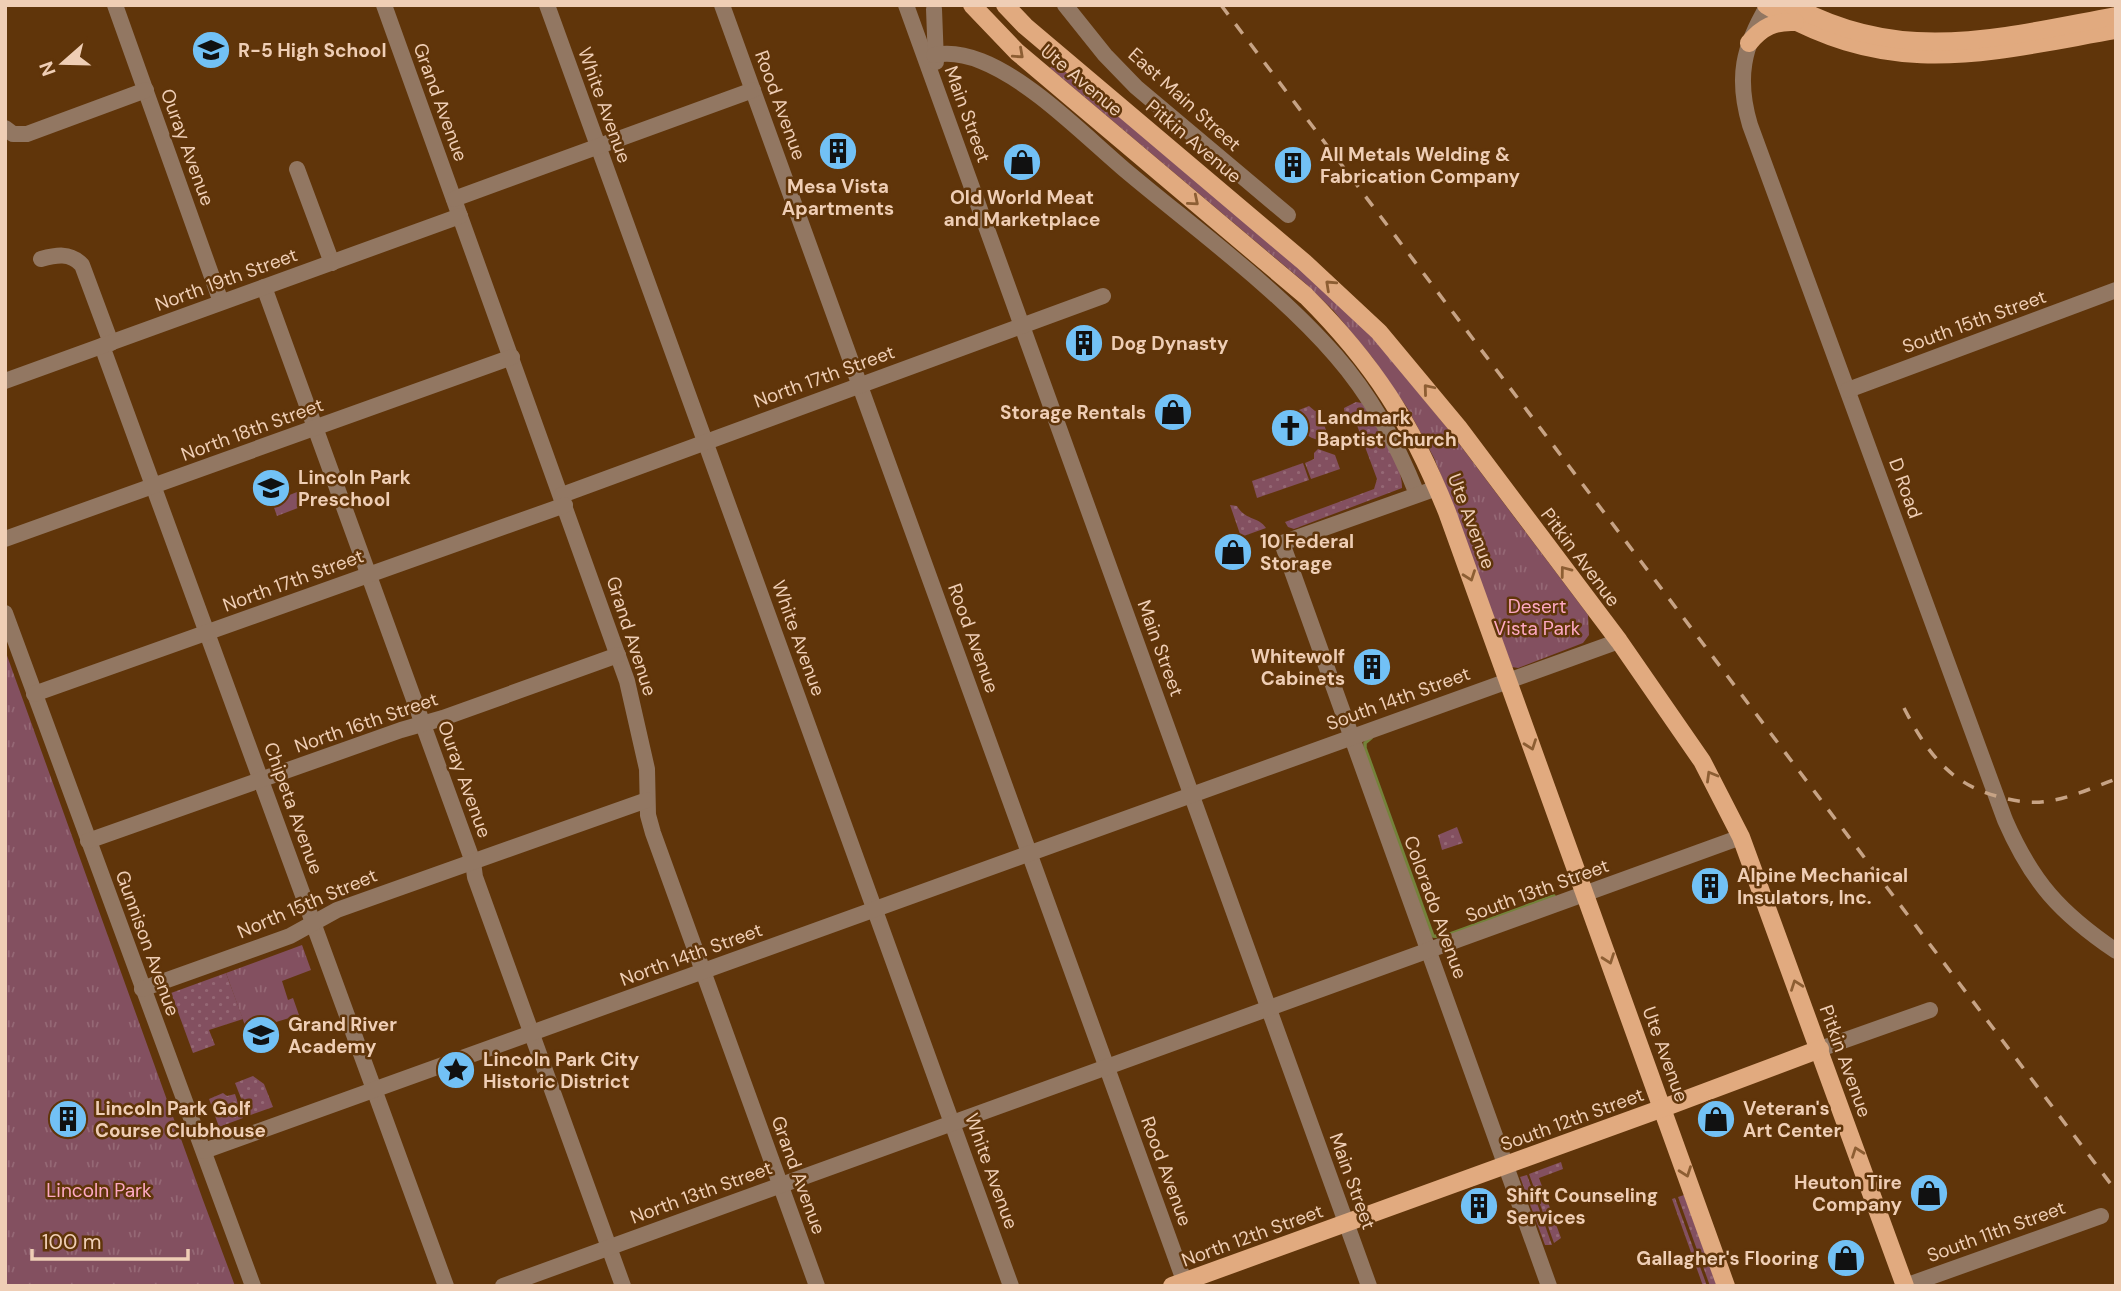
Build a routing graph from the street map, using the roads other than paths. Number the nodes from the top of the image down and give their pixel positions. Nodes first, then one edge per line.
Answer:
1 (115, 5) edge
2 (384, 5) edge
3 (547, 5) edge
4 (722, 5) edge
5 (906, 5) edge
6 (972, 5) edge
7 (1005, 5) edge
8 (1065, 5) edge
9 (1767, 5) edge
10 (936, 7) edge
11 (1794, 14) edge
12 (2116, 16) edge
13 (913, 24) junction
14 (2116, 30) edge
15 (1749, 43) junction
16 (934, 55) junction
17 (146, 90) junction
18 (753, 90) junction
19 (9, 131) edge
20 (598, 146) junction
21 (959, 151) junction
22 (297, 169) dead end
23 (454, 199) junction
24 (1288, 215) dead end
25 (460, 216) junction
26 (41, 259) dead end
27 (332, 263) junction
28 (264, 287) junction
29 (2116, 290) edge
30 (1103, 296) dead end
31 (221, 302) junction
32 (1022, 326) junction
33 (106, 344) junction
34 (512, 357) junction
35 (5, 381) edge
36 (860, 385) junction
37 (1847, 390) junction
38 (315, 428) junction
39 (705, 442) junction
40 (154, 486) junction
41 (1437, 488) junction
42 (1417, 494) junction
43 (564, 500) junction
44 (5, 539) edge
45 (369, 576) junction
46 (5, 613) edge
47 (208, 633) junction
48 (1619, 641) junction
49 (618, 655) junction
50 (1508, 681) junction
51 (34, 694) junction
52 (423, 725) junction
53 (1352, 737) junction
54 (261, 780) junction
55 (1192, 795) junction
56 (647, 800) junction
57 (1741, 837) junction
58 (88, 841) junction
59 (1030, 853) junction
60 (473, 862) junction
61 (1585, 895) junction
62 (874, 910) junction
63 (315, 924) junction
64 (2116, 951) edge
65 (1429, 952) junction
66 (704, 972) junction
67 (142, 989) junction
68 (1268, 1009) junction
69 (1930, 1010) dead end
70 (532, 1033) junction
71 (1820, 1049) junction
72 (1108, 1068) junction
73 (375, 1090) junction
74 (1663, 1108) junction
75 (952, 1124) junction
76 (204, 1151) junction
77 (1506, 1165) junction
78 (780, 1185) junction
79 (2101, 1216) dead end
80 (1346, 1223) junction
81 (609, 1247) junction
82 (1181, 1284) edge
83 (253, 1286) edge
84 (446, 1286) edge
85 (503, 1286) edge
86 (623, 1286) edge
87 (817, 1286) edge
88 (1011, 1286) edge
89 (1369, 1286) edge
90 (1549, 1286) edge
91 (1726, 1286) edge
92 (1905, 1286) edge

1 - 17 street, Ouray Avenue
2 - 23 street, Grand Avenue
3 - 20 street, White Avenue
4 - 18 street, Rood Avenue
5 - 13 street
6 -> 41 main road, Ute Avenue
48 -> 7 main road, Pitkin Avenue
8 - 24 street, East Main Street
9 - 11 main road
9 - 15 street, D Road
10 - 13 street
10 - 16 street
11 - 12 main road
11 - 14 main road
11 - 15 main road
13 - 21 street, Main Street
15 - 37 street, D Road
16 - 21 street
16 - 42 street
17 - 19 street
17 - 31 street, Ouray Avenue
18 - 20 street
18 - 36 street, Rood Avenue
20 - 23 street
20 - 39 street, White Avenue
21 - 32 street, Main Street
22 - 27 street
23 - 25 street, Grand Avenue
25 - 27 street, North 19th Street
25 - 34 street, Grand Avenue
26 - 33 street, Chipeta Avenue
27 - 28 street, North 19th Street
28 - 31 street, North 19th Street
28 - 38 street, Ouray Avenue
29 - 37 street, South 15th Street
30 - 32 street, North 17th Street
31 - 33 street, North 19th Street
32 - 36 street, North 17th Street
32 - 55 street, Main Street
33 - 35 street, North 19th Street
33 - 40 street, Chipeta Avenue
34 - 38 street, North 18th Street
34 - 43 street, Grand Avenue
36 - 39 street, North 17th Street
36 - 59 street, Rood Avenue
37 - 64 street, D Road
38 - 40 street, North 18th Street
38 - 45 street, Ouray Avenue
39 - 43 street, North 17th Street
39 - 62 street, White Avenue
40 - 44 street, North 18th Street
40 - 47 street, Chipeta Avenue
41 - 42 street
41 -> 50 main road, Ute Avenue
42 - 53 street, Colorado Avenue
43 - 45 street, North 17th Street
43 - 49 street, Grand Avenue
45 - 47 street, North 17th Street
45 - 52 street, Ouray Avenue
46 - 51 street, Gunnison Avenue
47 - 51 street, North 17th Street
47 - 54 street, Chipeta Avenue
48 - 50 street, South 14th Street
57 -> 48 main road, Pitkin Avenue
49 - 52 street, North 16th Street
49 - 56 street, Grand Avenue
50 - 53 street, South 14th Street
50 -> 61 main road, Ute Avenue
51 - 58 street, Gunnison Avenue
52 - 54 street, North 16th Street
52 - 60 street, Ouray Avenue
53 - 55 street, South 14th Street
53 - 65 street, Colorado Avenue
54 - 58 street, North 16th Street
54 - 63 street, Chipeta Avenue
55 - 59 street, North 14th Street
55 - 68 street, Main Street
56 - 60 street, North 15th Street
56 - 66 street, Grand Avenue
57 - 61 street, South 13th Street
71 -> 57 main road, Pitkin Avenue
58 - 67 street, Gunnison Avenue
59 - 62 street, North 14th Street
59 - 72 street, Rood Avenue
60 - 63 street, North 15th Street
60 - 70 street, Ouray Avenue
61 - 65 street, South 13th Street
61 -> 74 main road, Ute Avenue
62 - 66 street, North 14th Street
62 - 75 street, White Avenue
63 - 67 street, North 15th Street
63 - 73 street, Chipeta Avenue
65 - 68 street, South 13th Street
65 - 77 street, Colorado Avenue
66 - 70 street, North 14th Street
66 - 78 street, Grand Avenue
67 - 76 street, Gunnison Avenue
68 - 72 street, North 13th Street
68 - 80 street, Main Street
69 - 71 street, South 12th Street
70 - 73 street, North 14th Street
70 - 81 street, Ouray Avenue
71 - 74 main road, South 12th Street
92 -> 71 main road, Pitkin Avenue
72 - 75 street, North 13th Street
72 - 82 street, Rood Avenue
73 - 76 street, North 14th Street
73 - 84 street, Chipeta Avenue
74 - 77 main road, South 12th Street
74 -> 91 main road, Ute Avenue
75 - 78 street, North 13th Street
75 - 88 street, White Avenue
76 - 83 street, Gunnison Avenue
77 - 80 main road, South 12th Street
77 - 90 street, Colorado Avenue
78 - 81 street, North 13th Street
78 - 87 street, Grand Avenue
79 - 92 street, South 11th Street
80 - 82 main road, North 12th Street
80 - 89 street, Main Street
81 - 85 street, North 13th Street
81 - 86 street, Ouray Avenue

